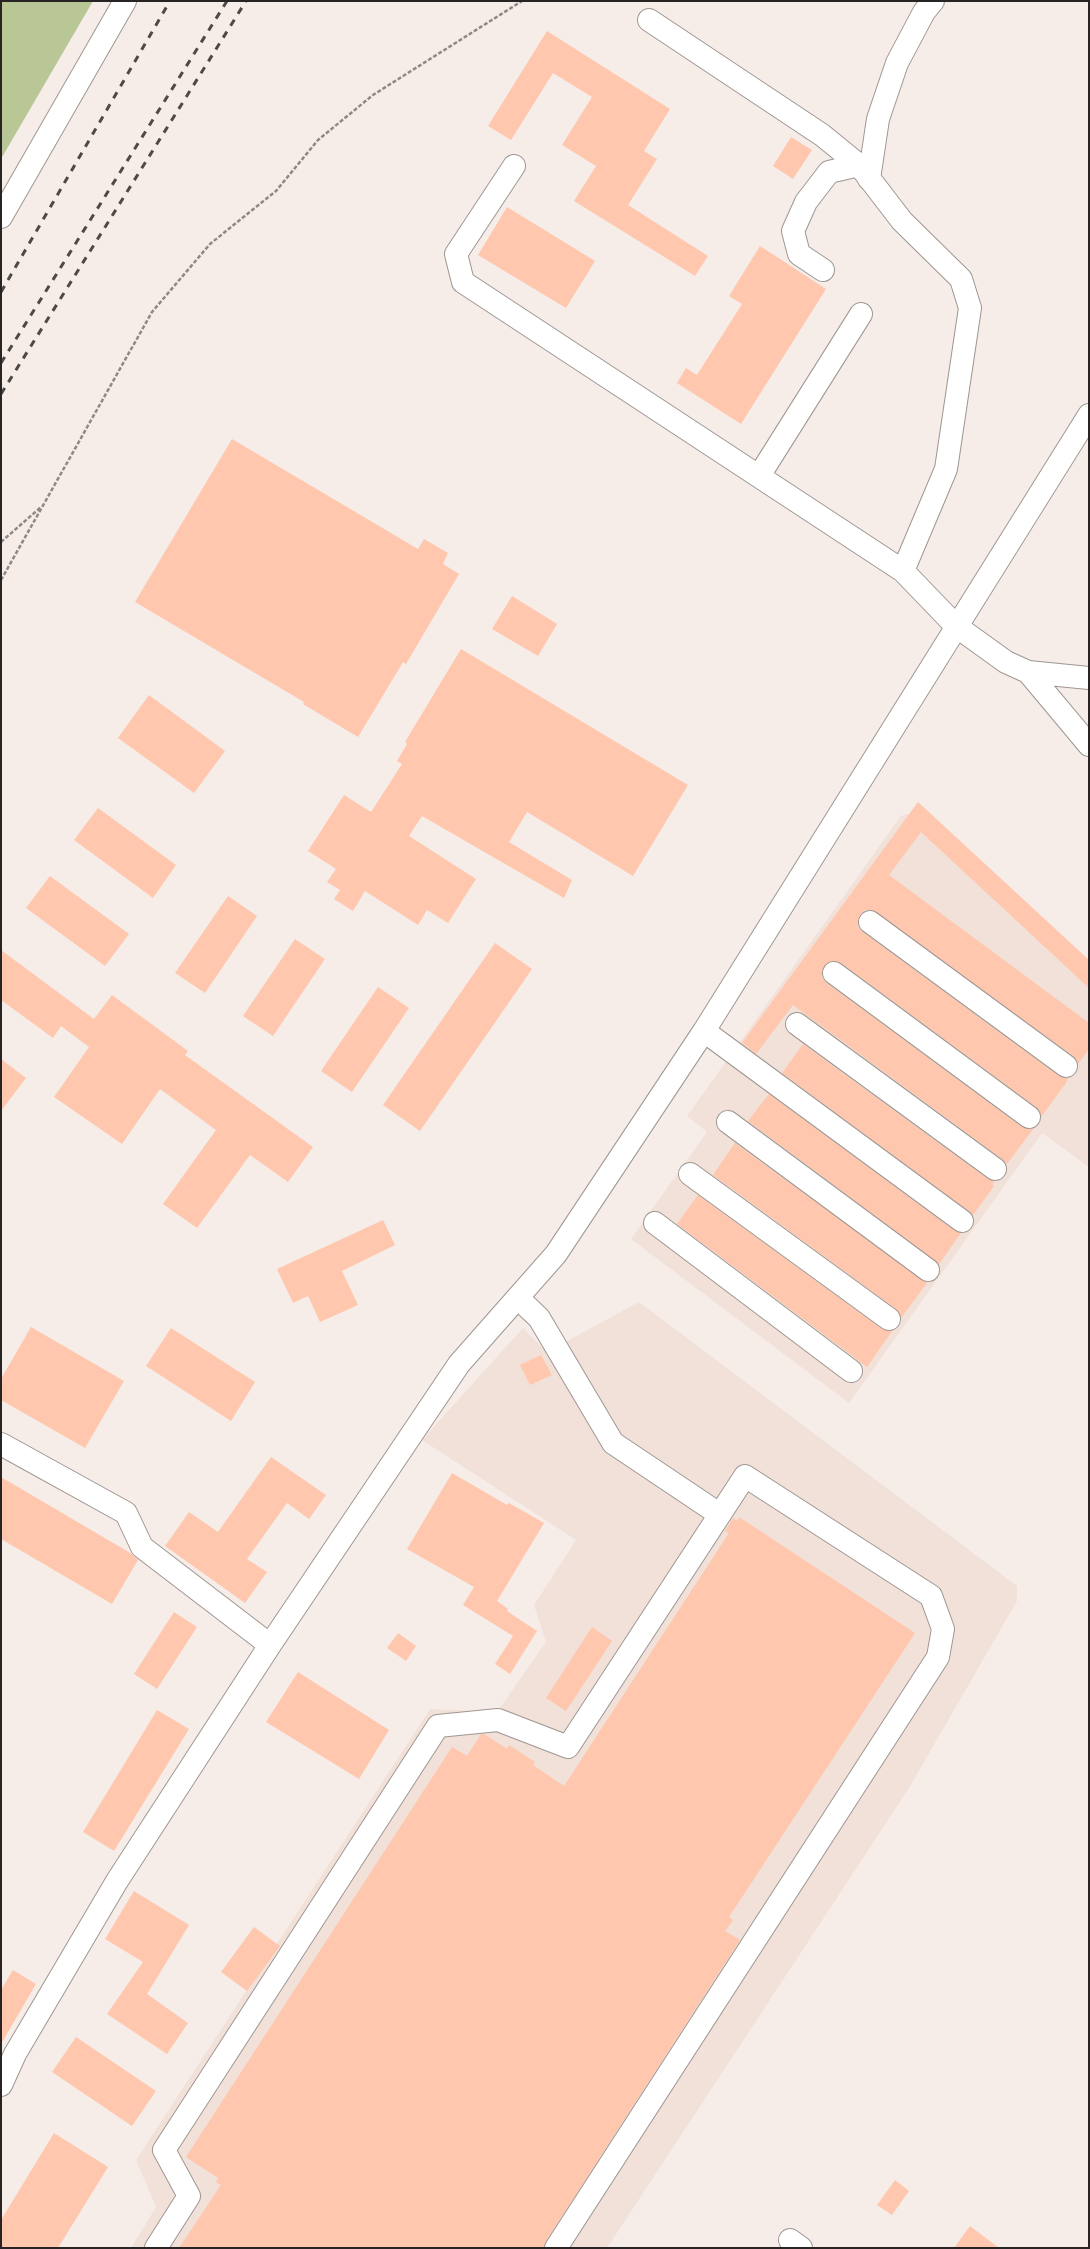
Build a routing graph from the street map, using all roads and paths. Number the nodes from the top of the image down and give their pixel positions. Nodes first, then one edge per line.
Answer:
1 (125, 1) edge
2 (522, 1) edge
3 (933, 1) edge
4 (649, 20) dead end
5 (514, 166) dead end
6 (864, 172) junction
7 (1, 217) edge
8 (824, 270) dead end
9 (861, 314) dead end
10 (1089, 415) edge
11 (759, 476) junction
12 (44, 504) junction
13 (1, 542) edge
14 (903, 571) junction
15 (1, 580) edge
16 (956, 626) junction
17 (1028, 672) junction
18 (1089, 678) edge
19 (1089, 745) edge
20 (870, 922) dead end
21 (834, 973) dead end
22 (798, 1024) dead end
23 (704, 1031) junction
24 (1066, 1066) dead end
25 (1029, 1118) dead end
26 (728, 1122) dead end
27 (995, 1169) dead end
28 (690, 1174) dead end
29 (962, 1221) dead end
30 (655, 1223) dead end
31 (928, 1270) dead end
32 (518, 1298) junction
33 (889, 1319) dead end
34 (851, 1371) dead end
35 (1, 1444) edge
36 (719, 1514) junction
37 (270, 1645) junction
38 (8, 2050) edge
39 (1, 2085) edge
40 (156, 2248) edge
41 (556, 2248) edge

1 - 7 street
2 - 12 path
3 - 6 street
4 - 6 street
5 - 11 street
6 - 8 street
6 - 14 street
9 - 11 street
10 - 16 street
11 - 14 street
12 - 13 path
12 - 15 path
14 - 16 street
16 - 17 street
16 - 23 street
17 - 18 street
17 - 19 street
20 - 24 street
21 - 25 street
22 - 27 street
23 - 29 street
23 - 32 street
26 - 31 street
28 - 33 street
30 - 34 street
32 - 36 street
32 - 37 street
35 - 37 street
36 - 40 street
36 - 41 street
37 - 38 street
38 - 39 street

